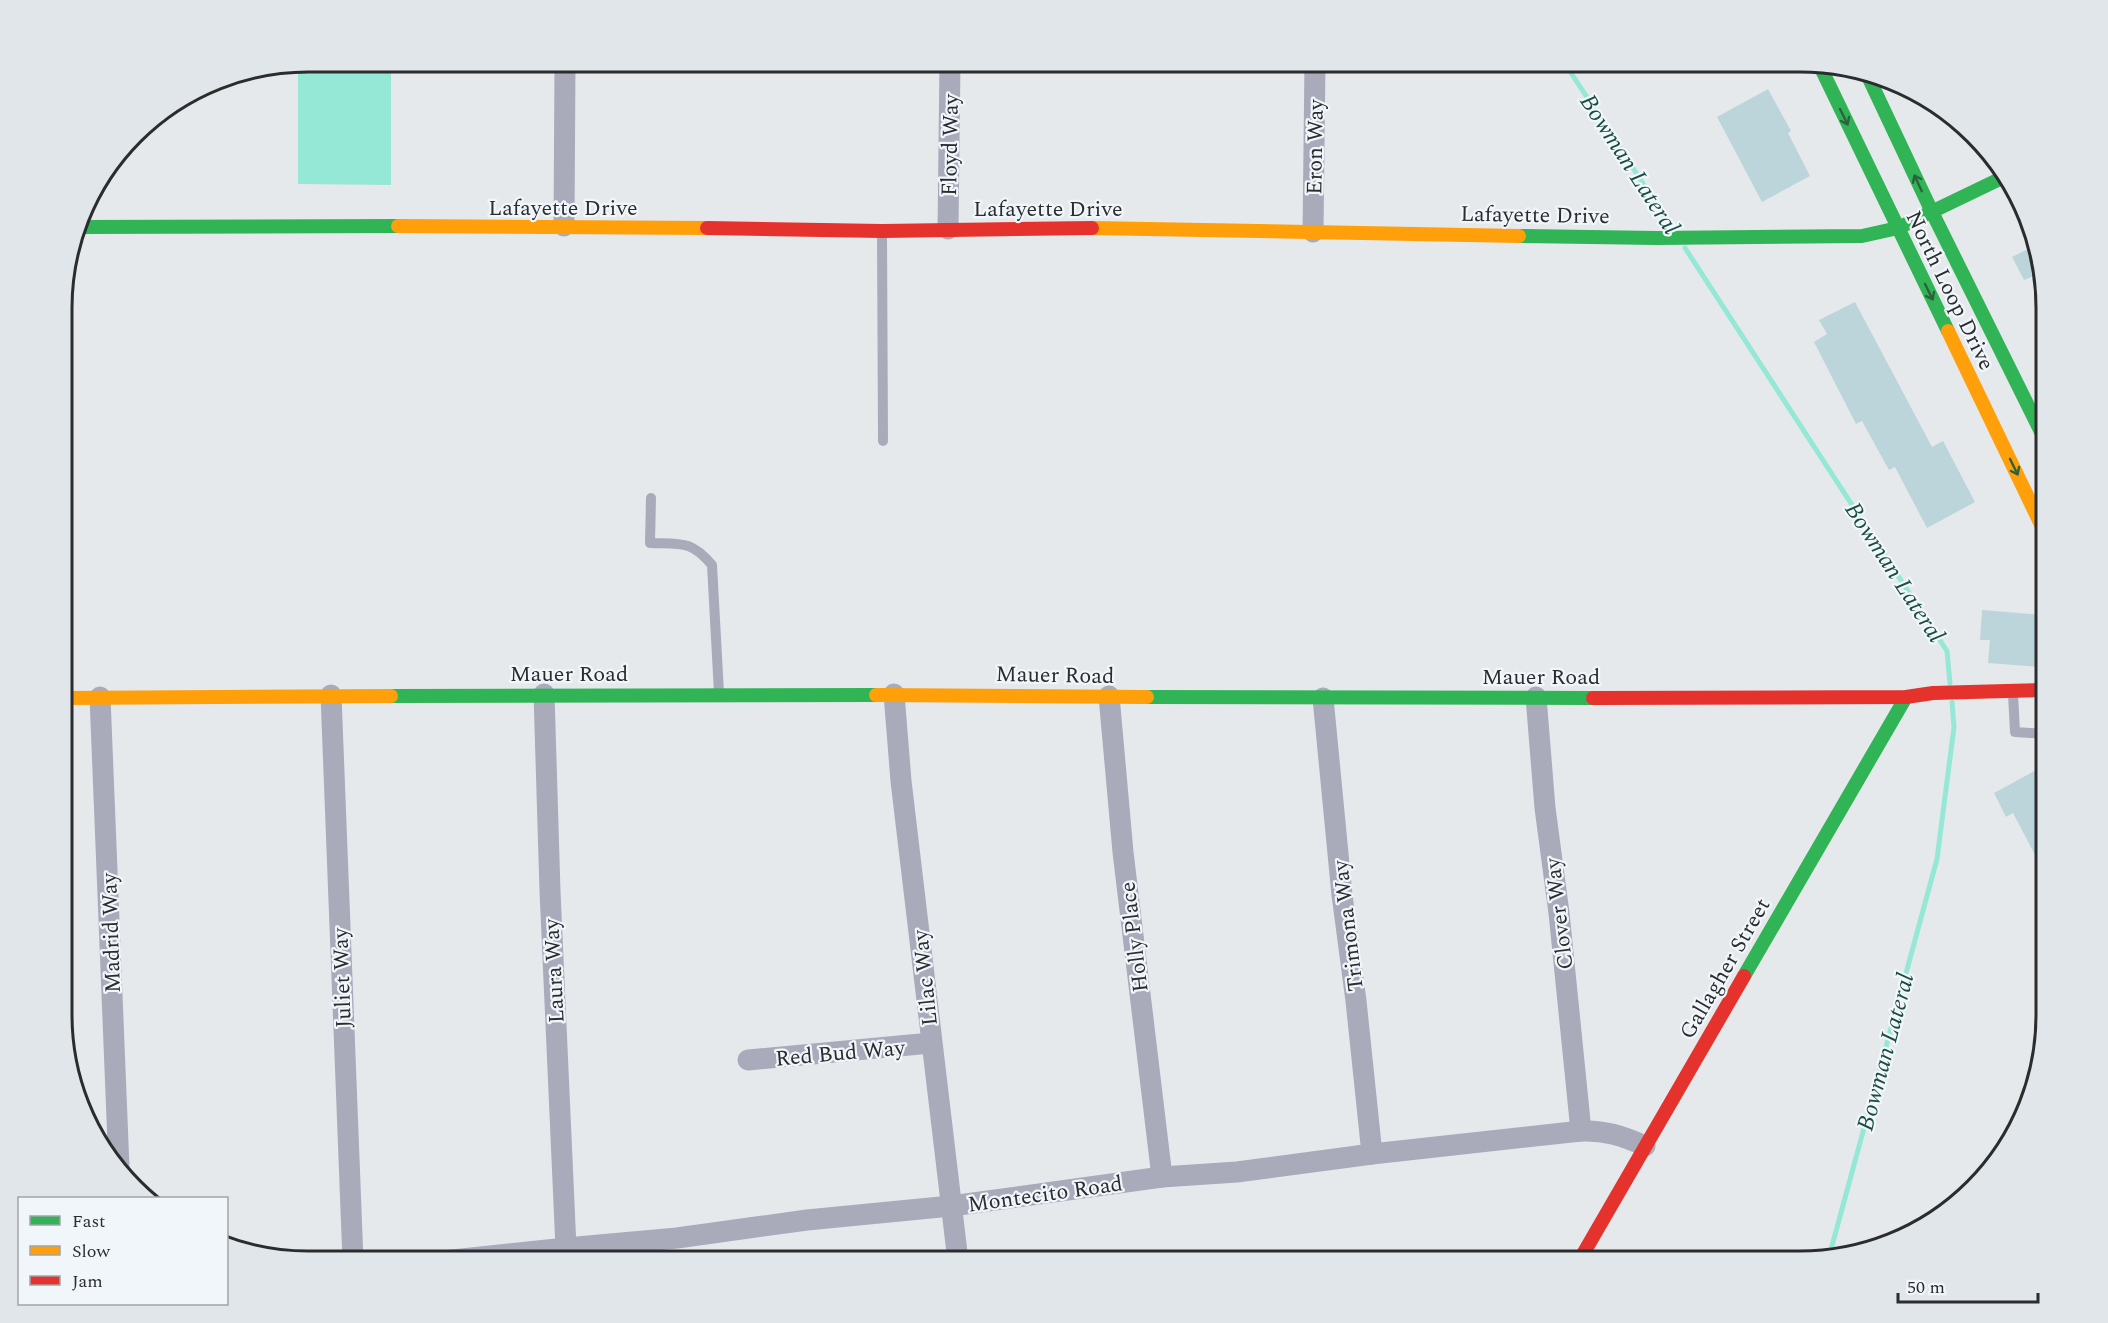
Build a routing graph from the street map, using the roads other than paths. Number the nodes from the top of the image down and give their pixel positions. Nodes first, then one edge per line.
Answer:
1 (565, 72) edge
2 (950, 72) edge
3 (1315, 72) edge
4 (1824, 74) edge
5 (1871, 83) edge
6 (1998, 180) edge
7 (1932, 212) junction
8 (564, 226) junction
9 (87, 227) edge
10 (1898, 228) junction
11 (948, 230) junction
12 (882, 231) junction
13 (1313, 232) junction
14 (2036, 422) edge
15 (883, 441) dead end
16 (651, 498) dead end
17 (2036, 514) edge
18 (2013, 690) junction
19 (2036, 690) edge
20 (544, 694) junction
21 (719, 694) junction
22 (894, 694) junction
23 (331, 695) junction
24 (1109, 696) junction
25 (100, 697) junction
26 (1536, 697) junction
27 (1906, 697) junction
28 (72, 698) edge
29 (1323, 698) junction
30 (2036, 733) edge
31 (931, 1043) junction
32 (748, 1060) dead end
33 (1581, 1131) junction
34 (1645, 1146) junction
35 (1372, 1154) junction
36 (118, 1155) edge
37 (1162, 1177) junction
38 (951, 1206) junction
39 (566, 1248) junction
40 (353, 1251) edge
41 (540, 1251) edge
42 (957, 1251) edge
43 (1585, 1251) edge

1 - 8 street
2 - 11 street, Floyd Way
3 - 13 street, Eron Way
4 -> 10 street, North Loop Drive
7 -> 5 street, North Loop Drive
6 - 7 street, Lafayette Drive
7 - 10 street, Lafayette Drive
7 - 14 street, North Loop Drive
8 - 9 street, Lafayette Drive
8 - 12 street, Lafayette Drive
10 - 13 street, Lafayette Drive
10 -> 17 street, North Loop Drive
11 - 12 street, Lafayette Drive
11 - 13 street, Lafayette Drive
12 - 15 lane
16 - 21 lane
18 - 19 street, Mauer Road
18 - 27 street, Mauer Road
18 - 30 lane
20 - 21 street, Mauer Road
20 - 23 street, Mauer Road
20 - 39 street, Laura Way
21 - 22 street, Mauer Road
22 - 24 street, Mauer Road
22 - 31 street, Lilac Way
23 - 25 street, Mauer Road
23 - 40 street, Juliet Way
24 - 29 street, Mauer Road
24 - 37 street, Holly Place
25 - 28 street, Mauer Road
25 - 36 street, Madrid Way
26 - 27 street, Mauer Road
26 - 29 street, Mauer Road
26 - 33 street, Clover Way
27 - 34 street, Gallagher Street
29 - 35 street, Trimona Way
31 - 32 street, Red Bud Way
31 - 38 street, Lilac Way
33 - 34 street, Montecito Road
33 - 35 street, Montecito Road
34 - 43 street, Gallagher Street
35 - 37 street, Montecito Road
37 - 38 street, Montecito Road
38 - 39 street, Montecito Road
38 - 42 street, Lilac Way
39 - 41 street, Montecito Road

